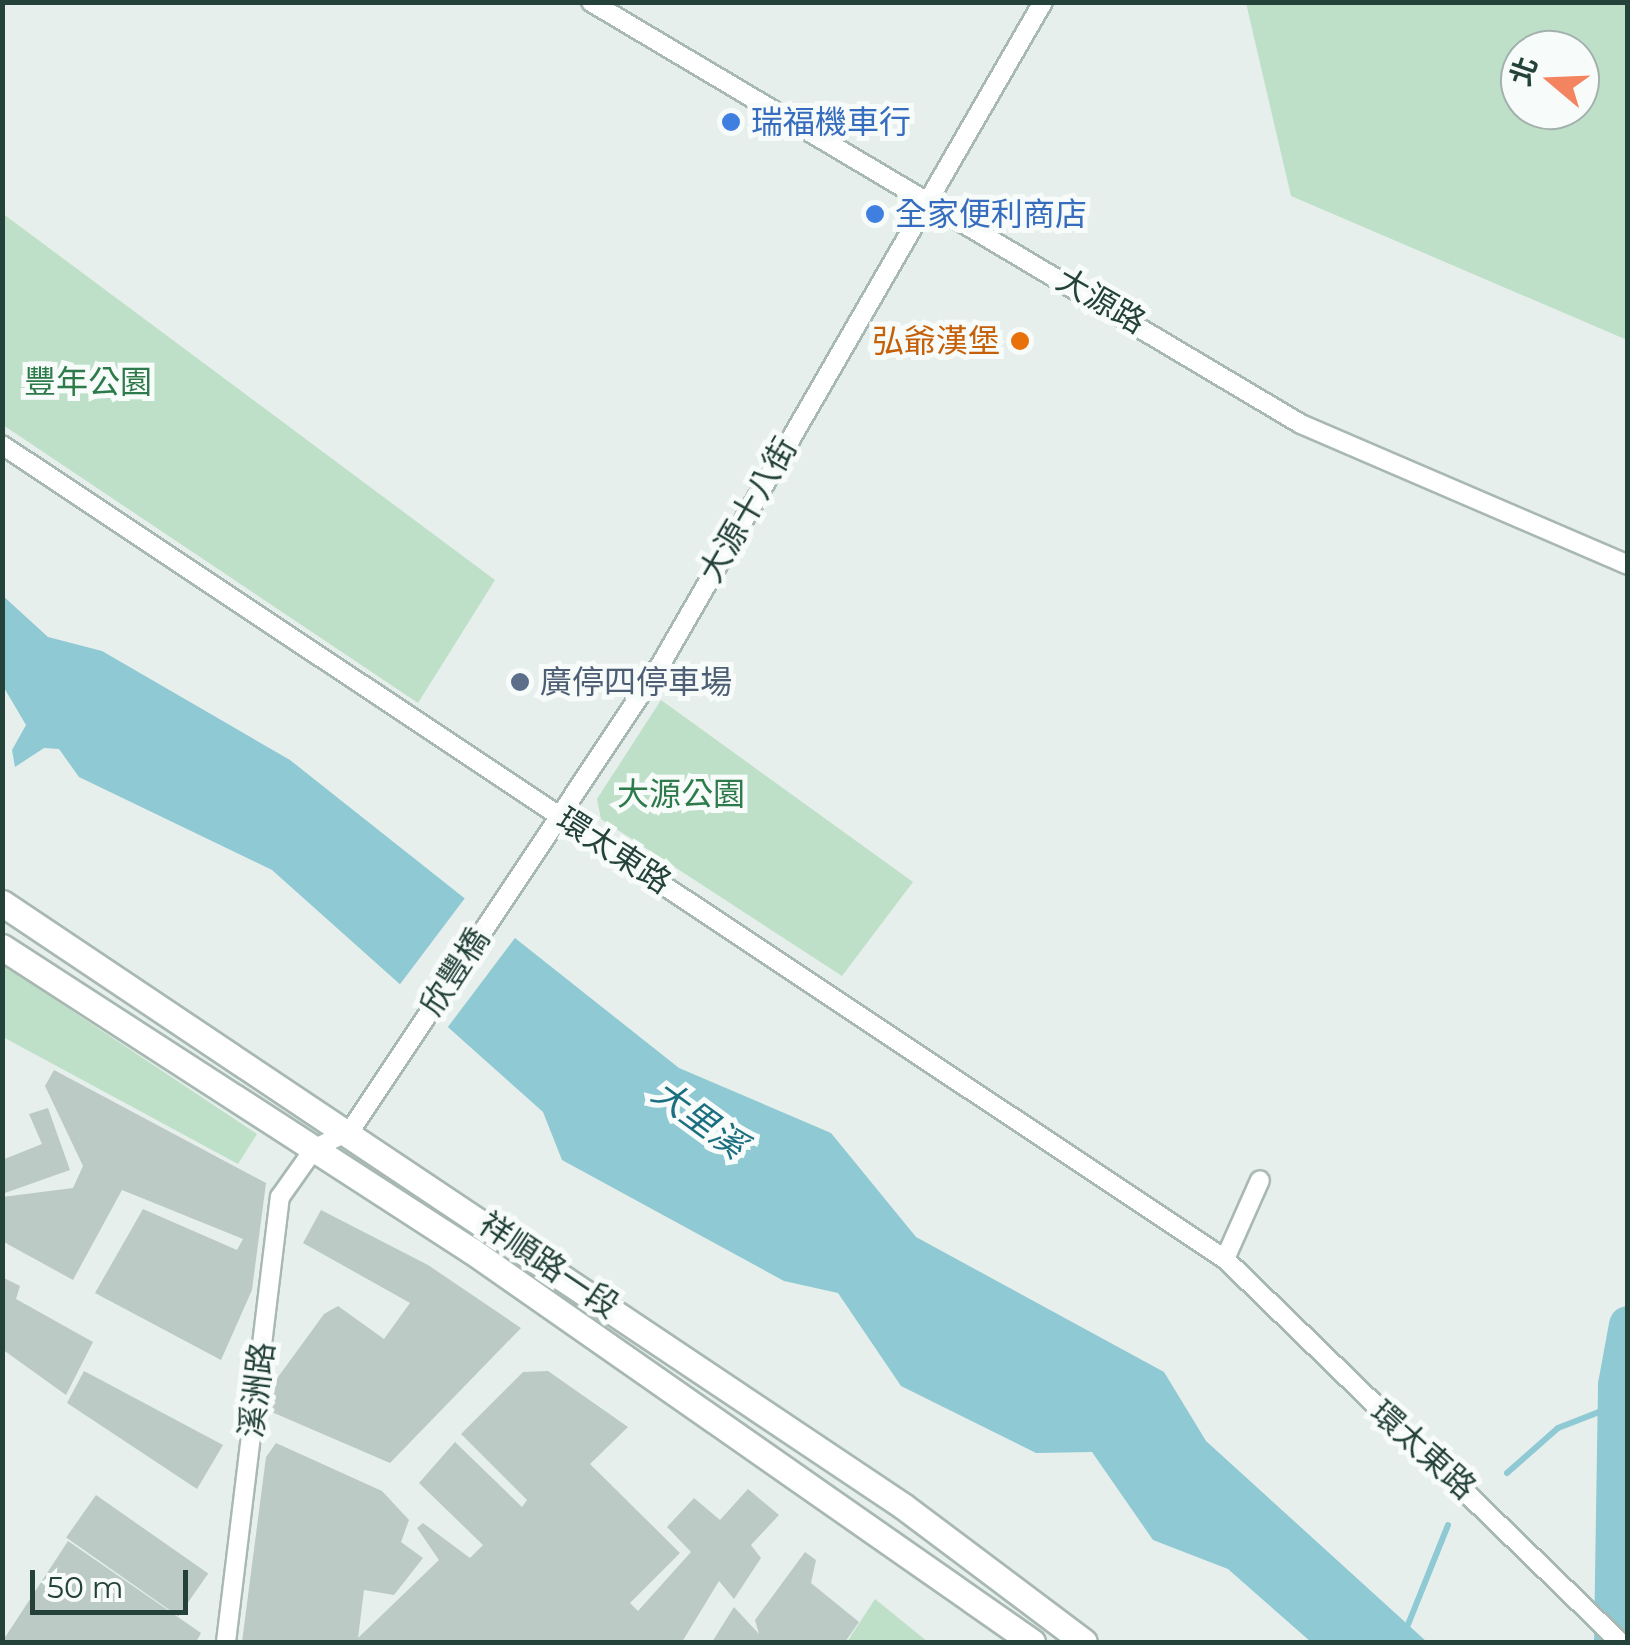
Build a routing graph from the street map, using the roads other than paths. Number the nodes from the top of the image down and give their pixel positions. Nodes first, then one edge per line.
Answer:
1 (591, 2) edge
2 (1043, 2) edge
3 (927, 200) junction
4 (2, 445) edge
5 (1628, 565) edge
6 (558, 814) junction
7 (2, 903) edge
8 (2, 946) edge
9 (351, 1130) junction
10 (314, 1149) junction
11 (1260, 1180) dead end
12 (1224, 1259) junction
13 (226, 1642) edge
14 (1032, 1642) edge
15 (1084, 1642) edge
16 (1620, 1642) edge

1 - 3 street, 大源路
2 - 3 street, 大源十八街
3 - 5 street, 大源路
3 - 6 street, 大源十八街
4 - 6 street, 環太東路
6 - 9 street, 欣豐橋
6 - 12 street, 環太東路
7 - 9 street, 祥順路一段
8 - 10 street, 祥順路一段
9 - 10 street
9 - 15 street, 祥順路一段
10 - 13 street, 溪洲路
10 - 14 street, 祥順路一段
11 - 12 street
12 - 16 street, 環太東路

